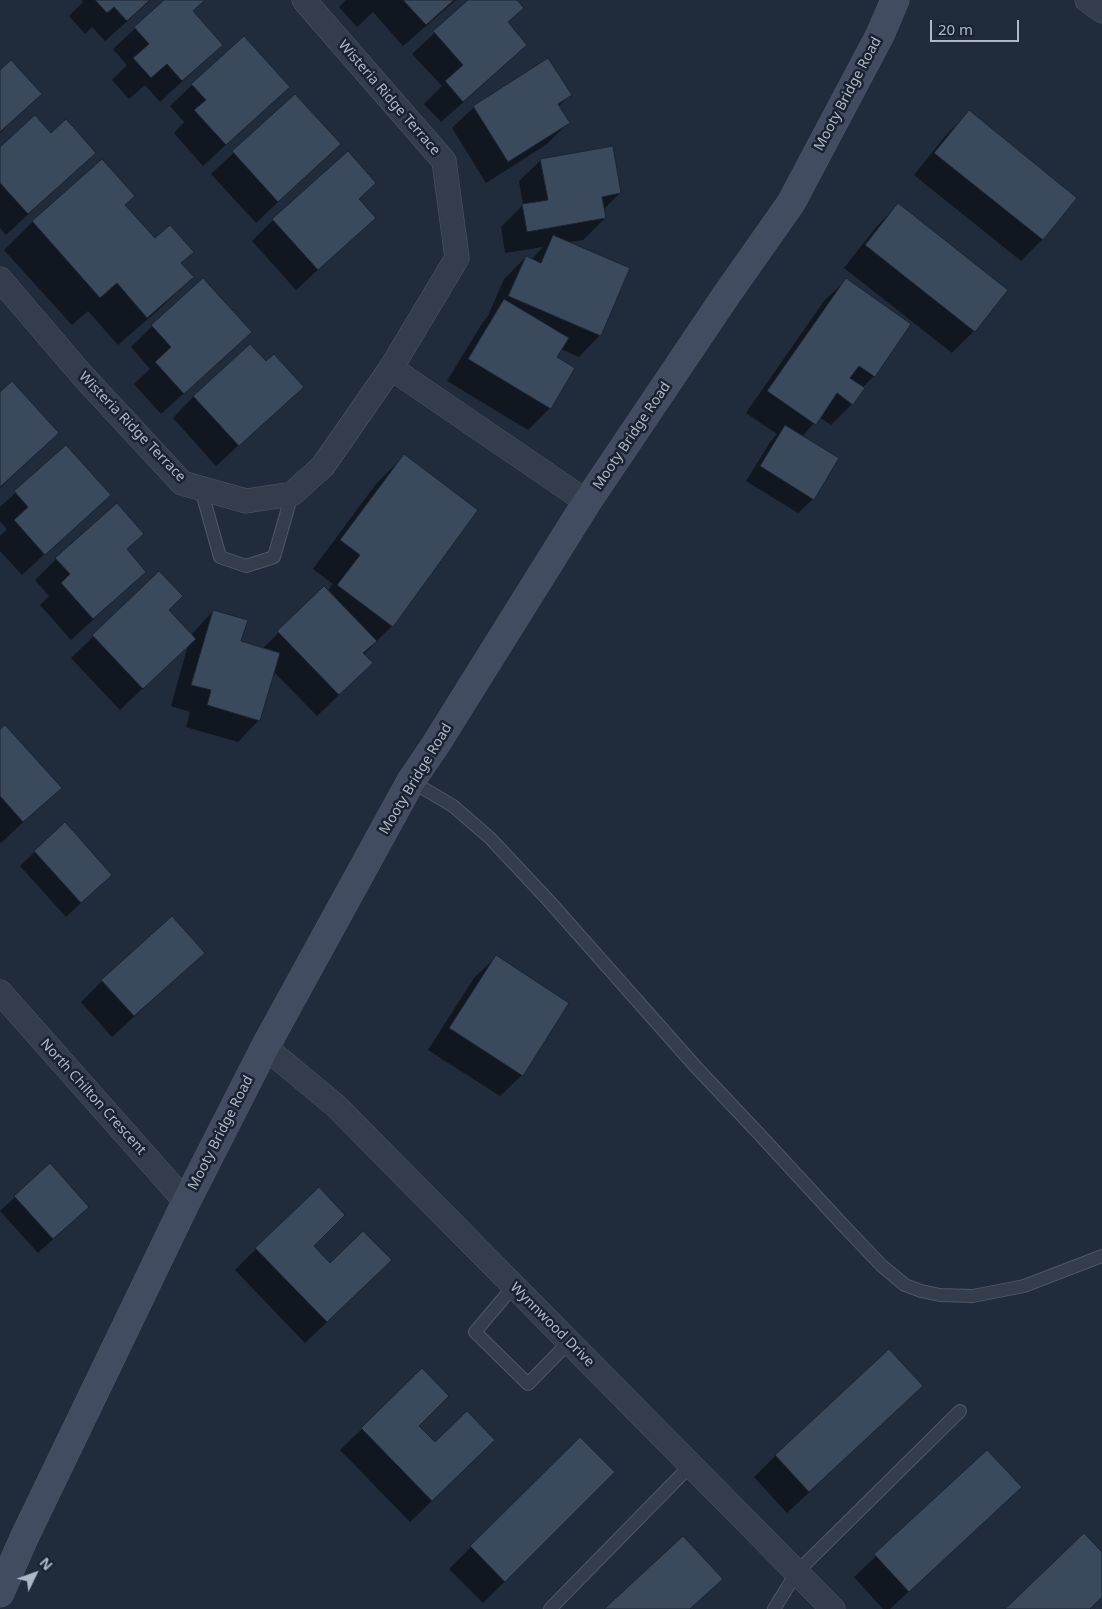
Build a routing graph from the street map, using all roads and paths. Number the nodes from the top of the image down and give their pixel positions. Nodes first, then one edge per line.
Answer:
1 (304, 0) edge
2 (895, 0) edge
3 (1087, 0) edge
4 (1102, 11) edge
5 (0, 279) edge
6 (392, 368) junction
7 (201, 489) junction
8 (292, 494) junction
9 (587, 502) junction
10 (411, 781) junction
11 (0, 992) edge
12 (265, 1047) junction
13 (186, 1202) junction
14 (1102, 1256) edge
15 (513, 1287) junction
16 (569, 1342) junction
17 (960, 1410) dead end
18 (691, 1465) junction
19 (797, 1572) junction
20 (0, 1593) edge
21 (550, 1609) edge
22 (774, 1609) edge
23 (833, 1609) edge

1 - 6 street, Wisteria Ridge Terrace
2 - 9 main road, Mooty Bridge Road
3 - 4 street
5 - 7 street, Wisteria Ridge Terrace
6 - 8 street, Wisteria Ridge Terrace
6 - 9 street
7 - 8 street, Wisteria Ridge Terrace
7 - 8 lane
9 - 10 main road, Mooty Bridge Road
10 - 12 main road, Mooty Bridge Road
10 - 14 lane
11 - 13 street, North Chilton Crescent
12 - 13 main road, Mooty Bridge Road
12 - 15 street, Wynnwood Drive
13 - 20 main road, Mooty Bridge Road
15 - 16 street, Wynnwood Drive
15 - 16 lane
16 - 18 street, Wynnwood Drive
17 - 19 lane
18 - 19 street, Wynnwood Drive
18 - 21 lane
19 - 22 lane
19 - 23 street, Wynnwood Drive

